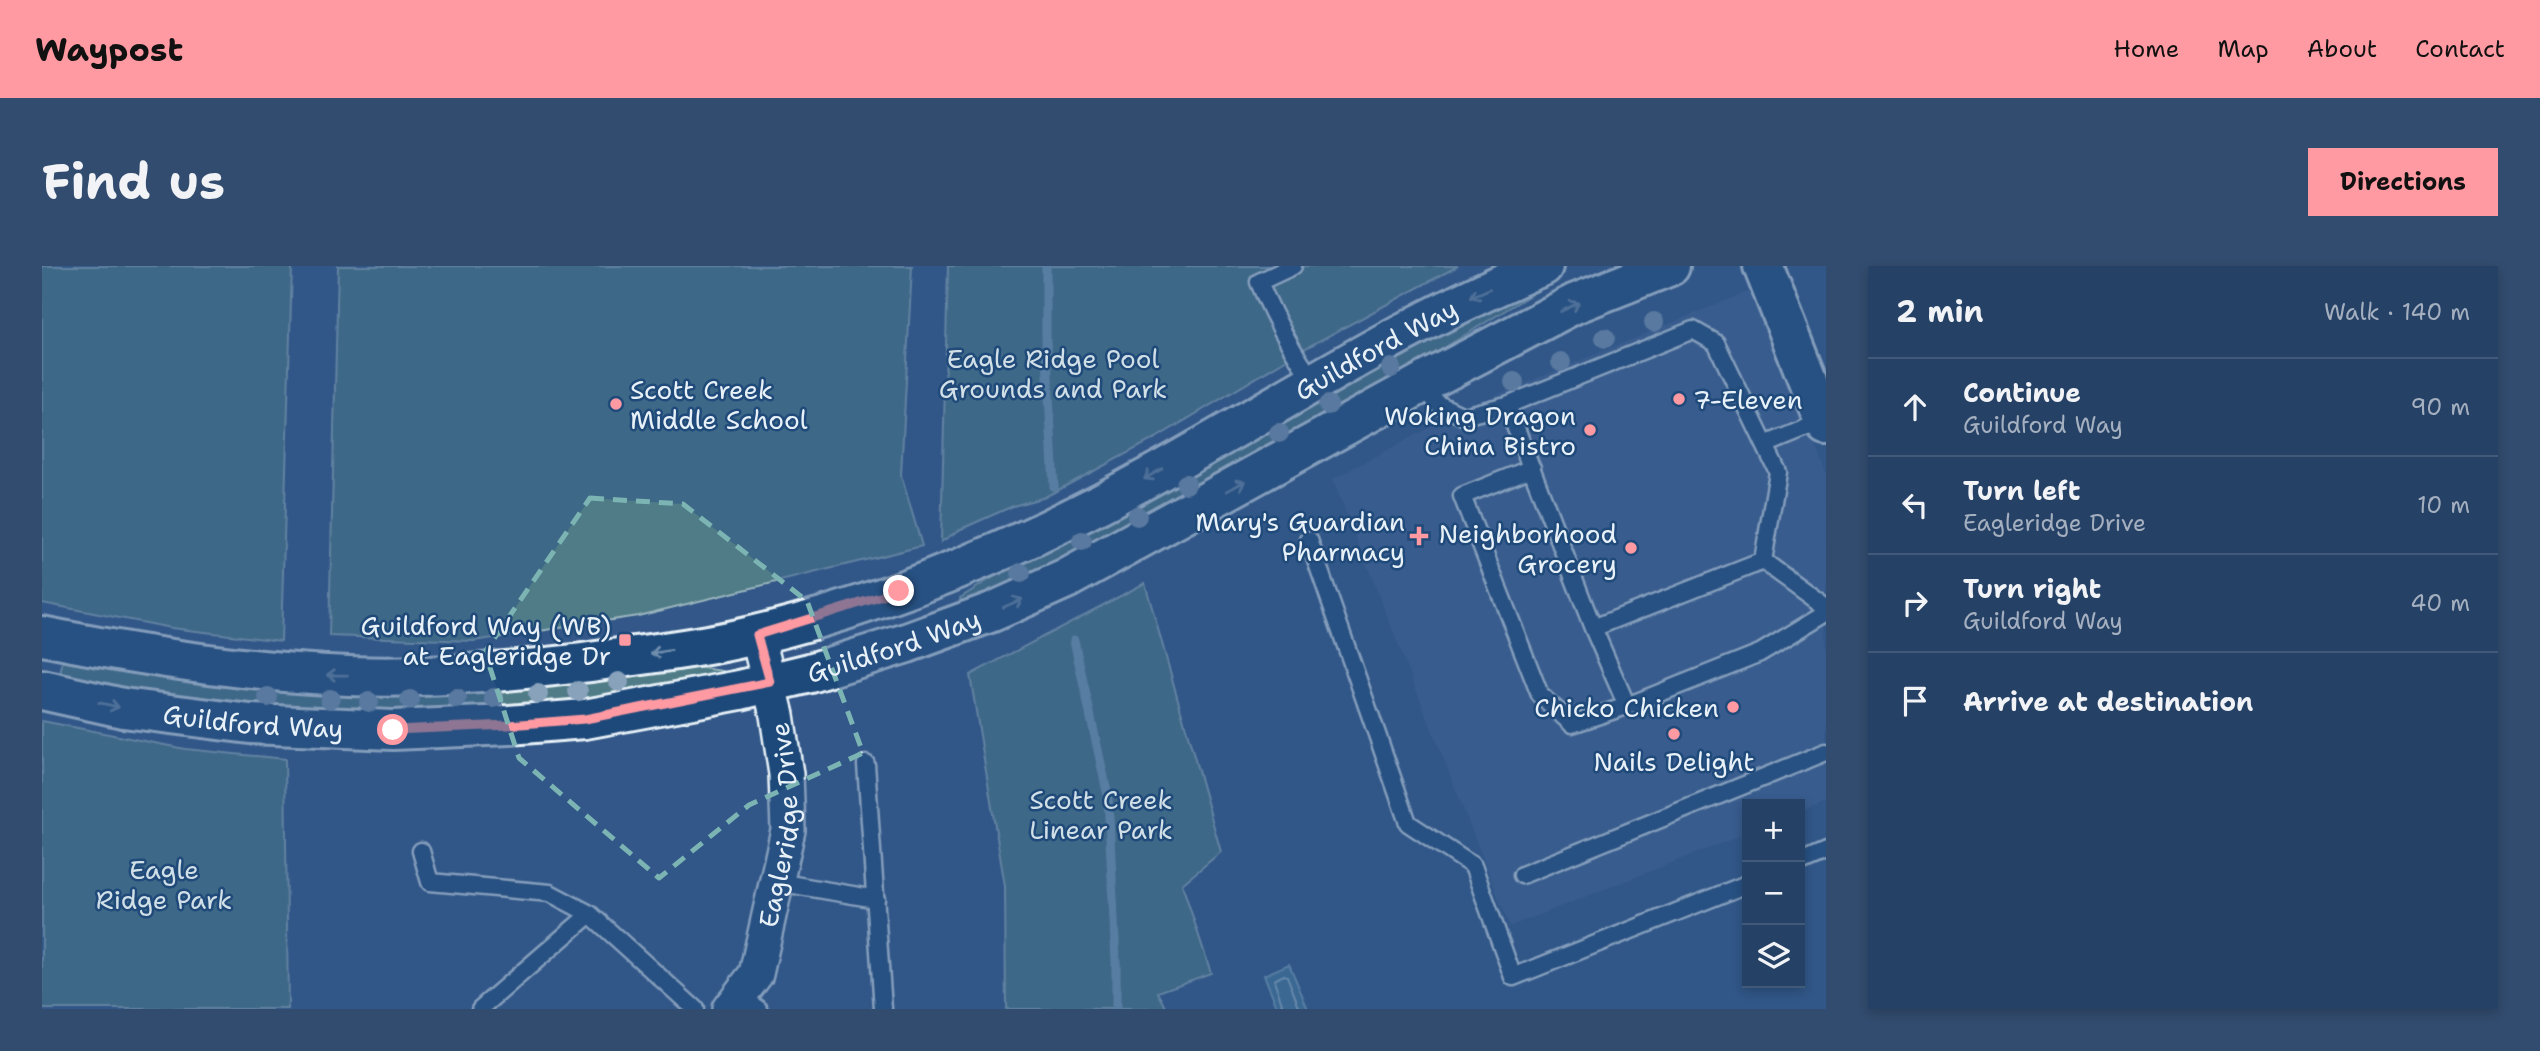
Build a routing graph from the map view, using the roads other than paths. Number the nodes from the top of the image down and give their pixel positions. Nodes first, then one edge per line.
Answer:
1 (1293, 266) edge
2 (1543, 266) edge
3 (1670, 266) edge
4 (1763, 266) edge
5 (1314, 382) junction
6 (1421, 384) junction
7 (1507, 405) junction
8 (1825, 424) edge
9 (1765, 445) junction
10 (1532, 468) junction
11 (1309, 540) dead end
12 (1763, 561) junction
13 (1826, 607) edge
14 (1826, 613) edge
15 (1593, 628) junction
16 (757, 635) junction
17 (42, 636) edge
18 (770, 682) junction
19 (42, 690) edge
20 (1627, 706) junction
21 (1826, 752) edge
22 (866, 764) dead end
23 (421, 851) dead end
24 (1826, 852) edge
25 (1802, 862) edge
26 (1522, 875) dead end
27 (777, 883) junction
28 (1742, 886) edge
29 (877, 899) junction
30 (590, 915) junction
31 (743, 1004) edge
32 (480, 1009) edge
33 (695, 1009) edge
34 (883, 1009) edge

1 - 5 lane
2 -> 5 main road, Guildford Way
6 -> 3 main road, Guildford Way
4 - 8 main road
5 -> 16 main road, Guildford Way
6 - 7 lane
18 -> 6 main road, Guildford Way
7 - 9 lane
7 - 10 lane
8 - 9 lane
9 - 12 lane
10 - 15 lane
10 - 20 lane
11 - 28 lane
12 - 13 lane
12 - 15 lane
14 - 20 lane
15 - 20 lane
16 -> 17 main road, Guildford Way
16 - 18 street, Eagleridge Drive
19 -> 18 main road, Guildford Way
18 - 27 street, Eagleridge Drive
21 - 26 lane
22 - 29 lane
23 - 30 lane
24 - 25 lane
27 - 29 lane
27 - 31 street, Eagleridge Drive
29 - 34 lane
30 - 32 lane
30 - 33 lane

